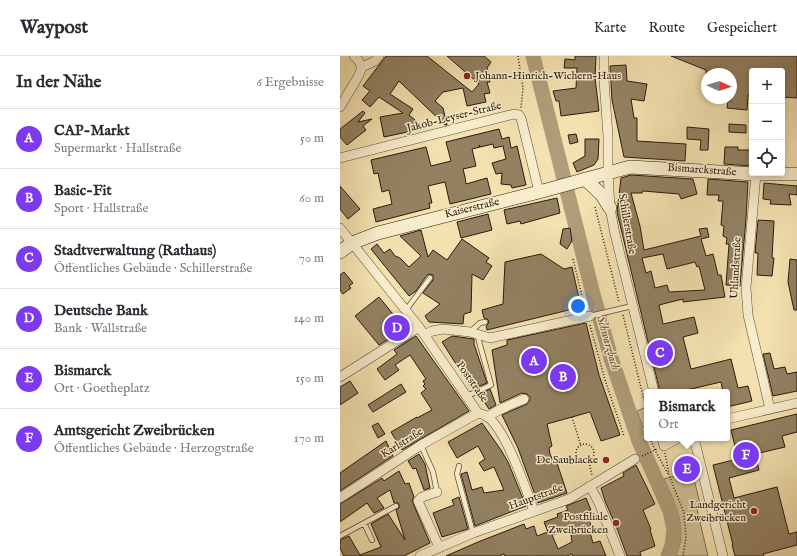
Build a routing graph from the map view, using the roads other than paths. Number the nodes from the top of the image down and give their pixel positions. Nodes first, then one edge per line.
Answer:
1 (354, 56) edge
2 (379, 56) edge
3 (604, 56) edge
4 (362, 67) junction
5 (340, 107) edge
6 (340, 158) edge
7 (608, 172) junction
8 (749, 174) edge
9 (785, 174) edge
10 (797, 174) edge
11 (756, 176) edge
12 (583, 180) junction
13 (539, 192) junction
14 (610, 208) junction
15 (340, 228) edge
16 (352, 243) junction
17 (340, 252) edge
18 (430, 278) dead end
19 (632, 306) junction
20 (406, 310) junction
21 (588, 316) joint
22 (484, 322) dead end
23 (422, 331) junction
24 (474, 333) junction
25 (340, 377) edge
26 (653, 389) edge
27 (467, 396) junction
28 (524, 399) dead end
29 (797, 402) edge
30 (770, 409) junction
31 (478, 413) junction
32 (487, 417) junction
33 (730, 418) edge
34 (695, 441) edge
35 (421, 445) junction
36 (635, 459) road end
37 (459, 466) dead end
38 (592, 483) junction
39 (437, 492) joint
40 (340, 498) edge
41 (396, 506) dead end
42 (534, 511) junction
43 (364, 523) junction
44 (473, 533) junction
45 (340, 536) edge
46 (372, 540) dead end
47 (439, 547) junction
48 (420, 556) edge
49 (620, 556) edge
50 (723, 556) edge

1 - 4 street
2 - 4 street
3 - 7 street, Schillerstraße
4 - 5 street
6 - 13 street, Jakob-Leyser-Straße
7 - 8 street, Bismarckstraße
7 - 12 street, Kaiserstraße
7 - 14 street, Schillerstraße
9 - 10 street, Bismarckstraße
11 - 30 street, Uhlandstraße
12 - 13 street, Kaiserstraße
12 - 14 street
13 - 16 street, Kaiserstraße
14 - 19 street, Schillerstraße
15 - 16 street, Poststraße
16 - 17 street, Kaiserstraße
16 - 20 street, Poststraße
18 - 20 lane
19 - 21 lane
19 - 26 street, Schillerstraße
20 - 23 street, Poststraße
21 - 24 street
22 - 24 lane
23 - 24 street
23 - 25 street
23 - 27 street, Poststraße
24 - 27 lane
27 - 31 street, Poststraße
28 - 32 street
29 - 30 street
30 - 33 street
31 - 32 street, Poststraße
31 - 35 street, Karlstraße
32 - 42 street, Poststraße
34 - 50 street
35 - 39 lane
35 - 40 street, Karlstraße
36 - 38 street, Hauptstraße
37 - 44 lane
38 - 42 street, Hauptstraße
38 - 49 street
39 - 47 street
41 - 43 lane
42 - 44 street, Hauptstraße
43 - 45 lane
43 - 46 lane
44 - 47 street, Hauptstraße
47 - 48 street, Hauptstraße

